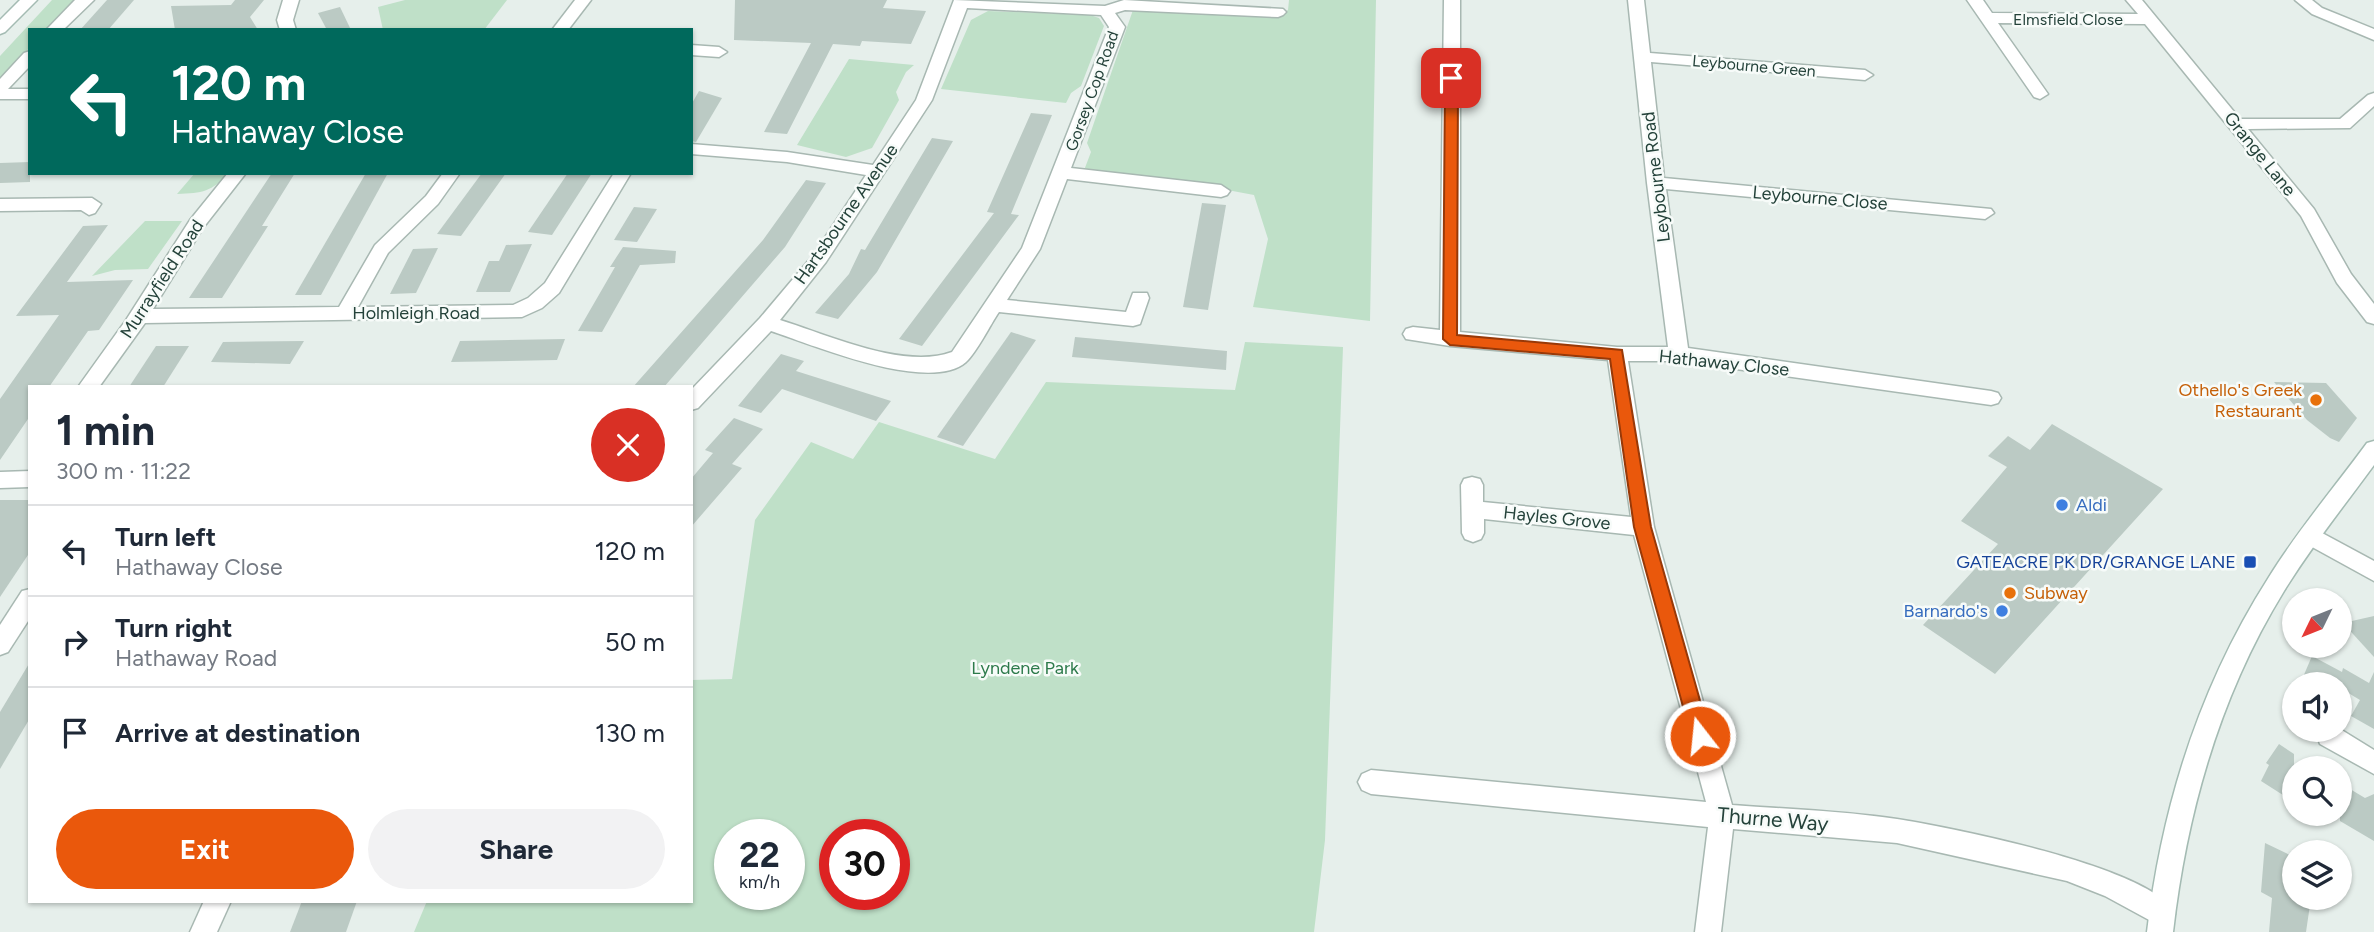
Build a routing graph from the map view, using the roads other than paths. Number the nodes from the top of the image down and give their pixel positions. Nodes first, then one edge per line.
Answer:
1 (29, 0) edge
2 (86, 0) edge
3 (291, 0) edge
4 (583, 0) edge
5 (1452, 0) edge
6 (1636, 0) edge
7 (1975, 0) edge
8 (2134, 0) edge
9 (2302, 0) edge
10 (962, 2) edge
11 (1060, 4) edge
12 (1106, 11) junction
13 (1278, 12) dead end
14 (1988, 18) junction
15 (2148, 19) junction
16 (56, 28) edge
17 (287, 28) edge
18 (562, 28) edge
19 (0, 29) edge
20 (2374, 35) edge
21 (719, 52) dead end
22 (694, 54) edge
23 (1643, 57) junction
24 (28, 58) edge
25 (1865, 75) dead end
26 (0, 88) edge
27 (0, 94) edge
28 (28, 94) edge
29 (2040, 94) dead end
30 (2374, 98) edge
31 (2237, 124) junction
32 (693, 149) edge
33 (877, 171) junction
34 (1062, 173) junction
35 (235, 175) edge
36 (451, 175) edge
37 (622, 175) edge
38 (1656, 183) junction
39 (1221, 191) dead end
40 (0, 205) edge
41 (89, 209) dead end
42 (1985, 213) dead end
43 (1140, 298) dead end
44 (993, 305) junction
45 (345, 314) junction
46 (138, 317) junction
47 (2374, 317) edge
48 (766, 323) junction
49 (1413, 334) dead end
50 (1450, 339) junction
51 (1616, 354) junction
52 (1679, 355) junction
53 (89, 385) edge
54 (1991, 398) dead end
55 (693, 401) edge
56 (2374, 449) edge
57 (27, 476) edge
58 (0, 480) edge
59 (1472, 485) dead end
60 (1472, 509) junction
61 (1643, 527) junction
62 (1473, 533) dead end
63 (2311, 537) junction
64 (2374, 572) edge
65 (28, 601) edge
66 (0, 645) edge
67 (2339, 742) edge
68 (2374, 763) edge
69 (1371, 782) dead end
70 (1722, 814) junction
71 (217, 903) edge
72 (2161, 923) edge
73 (203, 932) edge
74 (1707, 932) edge

1 - 19 street
2 - 16 street
3 - 17 street
4 - 18 street
5 - 50 street
6 - 23 street, Leybourne Road
7 - 14 street, Elmsfield Close
8 - 15 street, Grange Lane
9 - 20 street
10 - 11 street, Gorsey Cop Road
10 - 33 street, Hartsbourne Avenue
11 - 12 street, Gorsey Cop Road
12 - 13 street, Gorsey Cop Road
12 - 34 street, Gorsey Cop Road
14 - 15 street, Elmsfield Close
14 - 29 street, Elmsfield Close
15 - 31 street, Grange Lane
21 - 22 street
23 - 25 street, Leybourne Green
23 - 38 street, Leybourne Road
24 - 26 street
27 - 28 street
30 - 31 street
31 - 47 street, Grange Lane
32 - 33 street
33 - 48 street, Hartsbourne Avenue
34 - 39 street, Gorsey Cop Road
34 - 44 street, Gorsey Cop Road
35 - 46 street, Murrayfield Road
36 - 45 street
37 - 45 street, Holmleigh Road
38 - 42 street, Leybourne Close
38 - 52 street, Leybourne Road
40 - 41 street
43 - 44 street
44 - 48 street, Gorsey Cop Road
45 - 46 street, Holmleigh Road
46 - 53 street, Murrayfield Road
48 - 55 street, Hartsbourne Avenue
49 - 50 street, Hathaway Close
50 - 51 street, Hathaway Close
51 - 52 street, Hathaway Close
51 - 61 street
52 - 54 street, Hathaway Close
56 - 63 street
57 - 58 street
59 - 60 street
60 - 61 street, Hayles Grove
60 - 62 street
61 - 70 street
63 - 64 street
63 - 72 street
65 - 66 street
67 - 68 street
69 - 70 street, Thurne Way
70 - 72 street, Thurne Way
70 - 74 street
71 - 73 street

